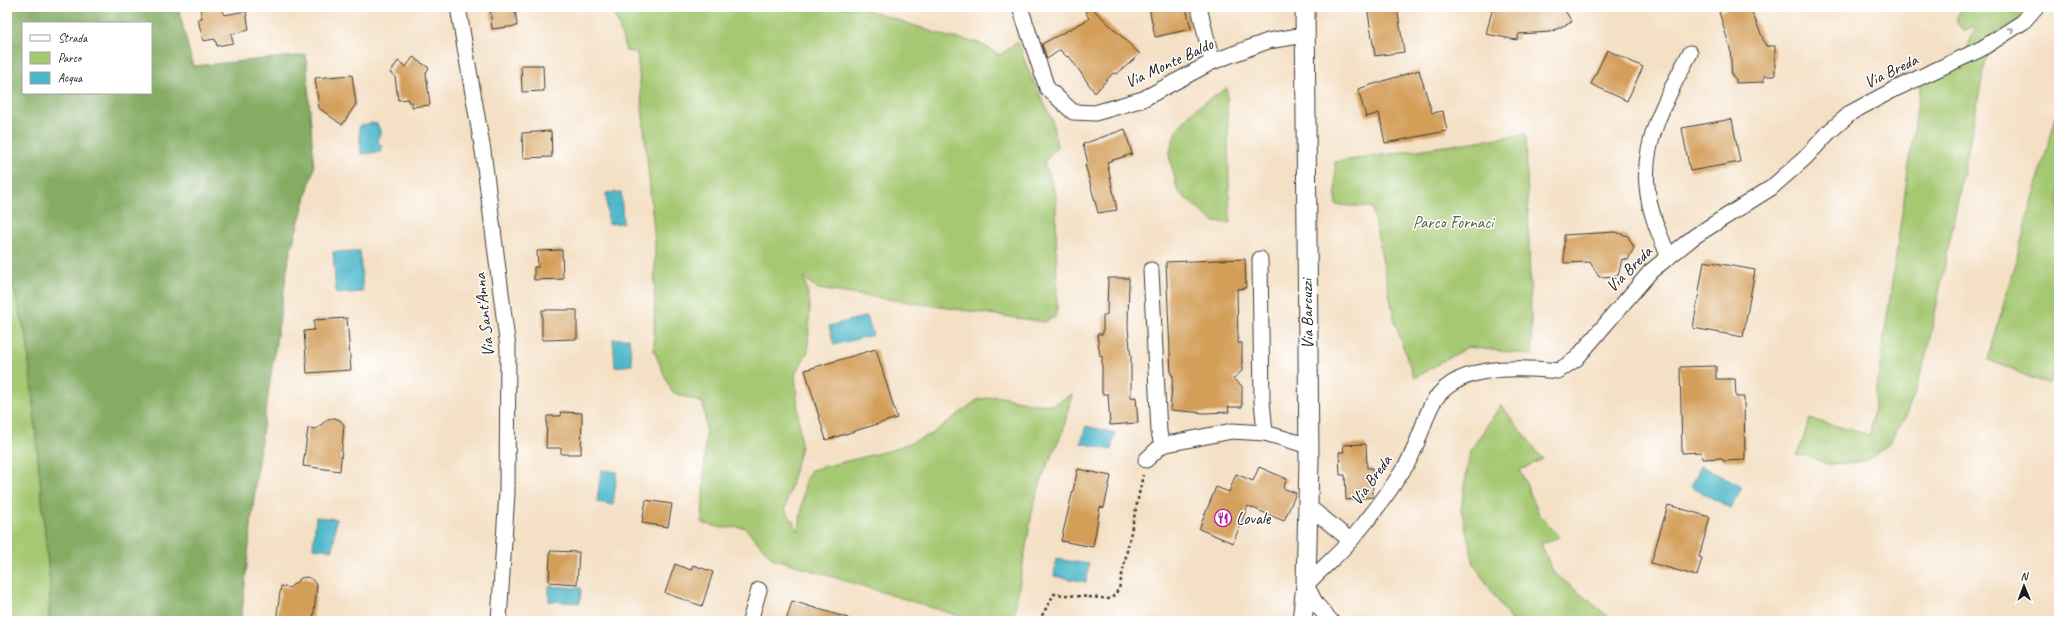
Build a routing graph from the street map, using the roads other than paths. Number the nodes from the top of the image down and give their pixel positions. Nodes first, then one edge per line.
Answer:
1 (458, 7) edge
2 (1020, 7) edge
3 (1199, 7) edge
4 (1305, 7) edge
5 (2036, 7) edge
6 (1305, 35) junction
7 (1690, 53) dead end
8 (1212, 62) junction
9 (1668, 257) junction
10 (1260, 259) dead end
11 (1151, 270) dead end
12 (1265, 433) junction
13 (1162, 445) junction
14 (1309, 446) junction
15 (1146, 460) road end
16 (1308, 506) junction
17 (1350, 540) junction
18 (1306, 585) junction
19 (759, 590) dead end
20 (499, 621) edge
21 (750, 621) edge
22 (1302, 621) edge
23 (1331, 621) edge

1 - 20 street, Via Sant'Anna
2 - 8 street, Via Monte Baldo
3 - 8 street
4 - 6 street, Via Barcuzzi
9 -> 5 street, Via Breda
6 - 8 street, Via Monte Baldo
6 - 14 street, Via Barcuzzi
7 - 9 street
9 - 17 street, Via Breda
10 - 12 street
11 - 13 street
12 - 13 street
12 - 14 street
13 - 15 street
14 - 16 street, Via Barcuzzi
16 - 17 street
16 - 18 street, Via Barcuzzi
17 - 18 street, Via Breda
18 - 22 street, Via Barcuzzi
18 - 23 street
19 - 21 street

